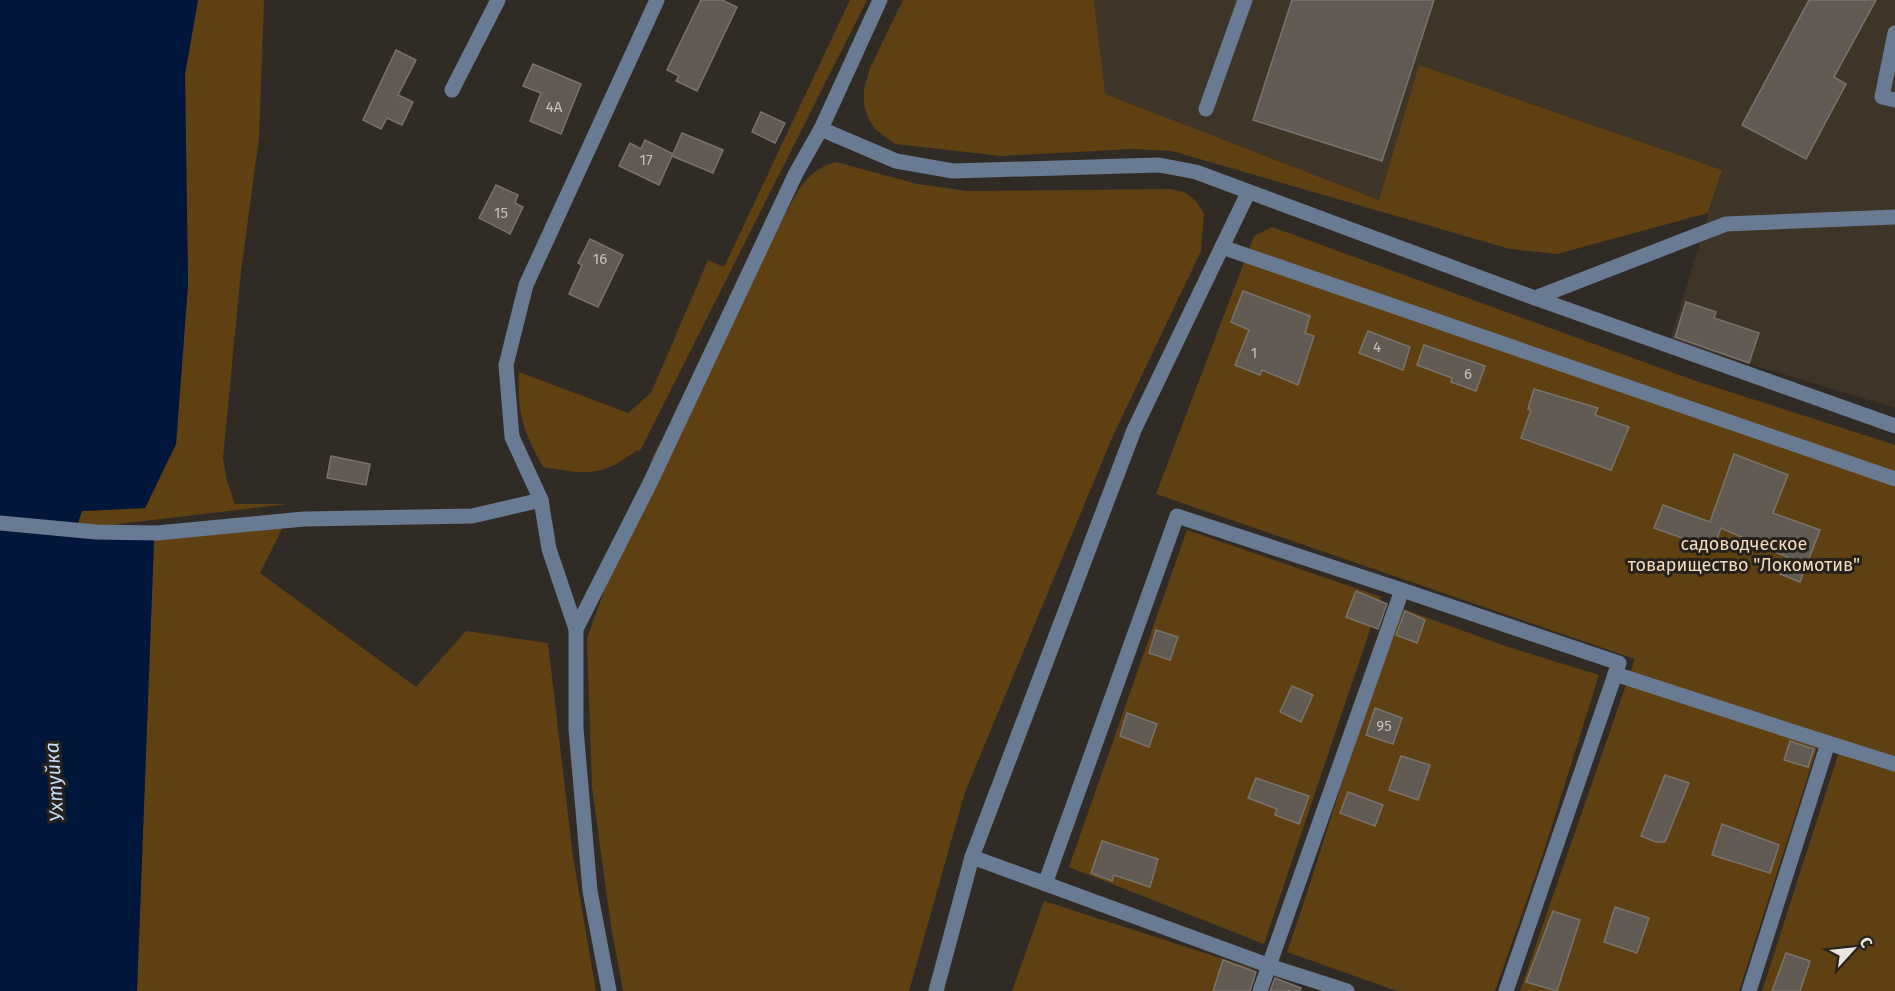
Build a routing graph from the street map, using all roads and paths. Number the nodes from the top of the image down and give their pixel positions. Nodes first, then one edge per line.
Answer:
1 (498, 0) edge
2 (657, 0) edge
3 (880, 0) edge
4 (1245, 0) edge
5 (1895, 33) edge
6 (453, 90) dead end
7 (1895, 100) edge
8 (1206, 109) dead end
9 (821, 129) junction
10 (1248, 193) junction
11 (1895, 217) edge
12 (1222, 247) junction
13 (1535, 298) junction
14 (1895, 426) edge
15 (1895, 479) edge
16 (542, 500) junction
17 (0, 523) edge
18 (1401, 590) junction
19 (576, 629) junction
20 (1616, 674) junction
21 (1828, 743) junction
22 (1895, 764) edge
23 (972, 857) junction
24 (1045, 884) junction
25 (1268, 965) junction
26 (609, 991) edge
27 (936, 991) edge
28 (1260, 991) edge
29 (1347, 991) edge
30 (1506, 991) edge
31 (1749, 991) edge

1 - 6 street
2 - 16 street
3 - 9 street
4 - 8 street
5 - 7 street
9 - 10 street
9 - 19 street
10 - 12 street
10 - 13 street
11 - 13 street
12 - 15 street
12 - 23 street
13 - 14 street
16 - 17 street
16 - 19 street
18 - 20 street
18 - 24 street
18 - 25 street
19 - 26 street
20 - 21 street
20 - 30 street
21 - 22 street
21 - 31 street
23 - 24 street
23 - 27 street
24 - 25 street
25 - 28 street
25 - 29 street

